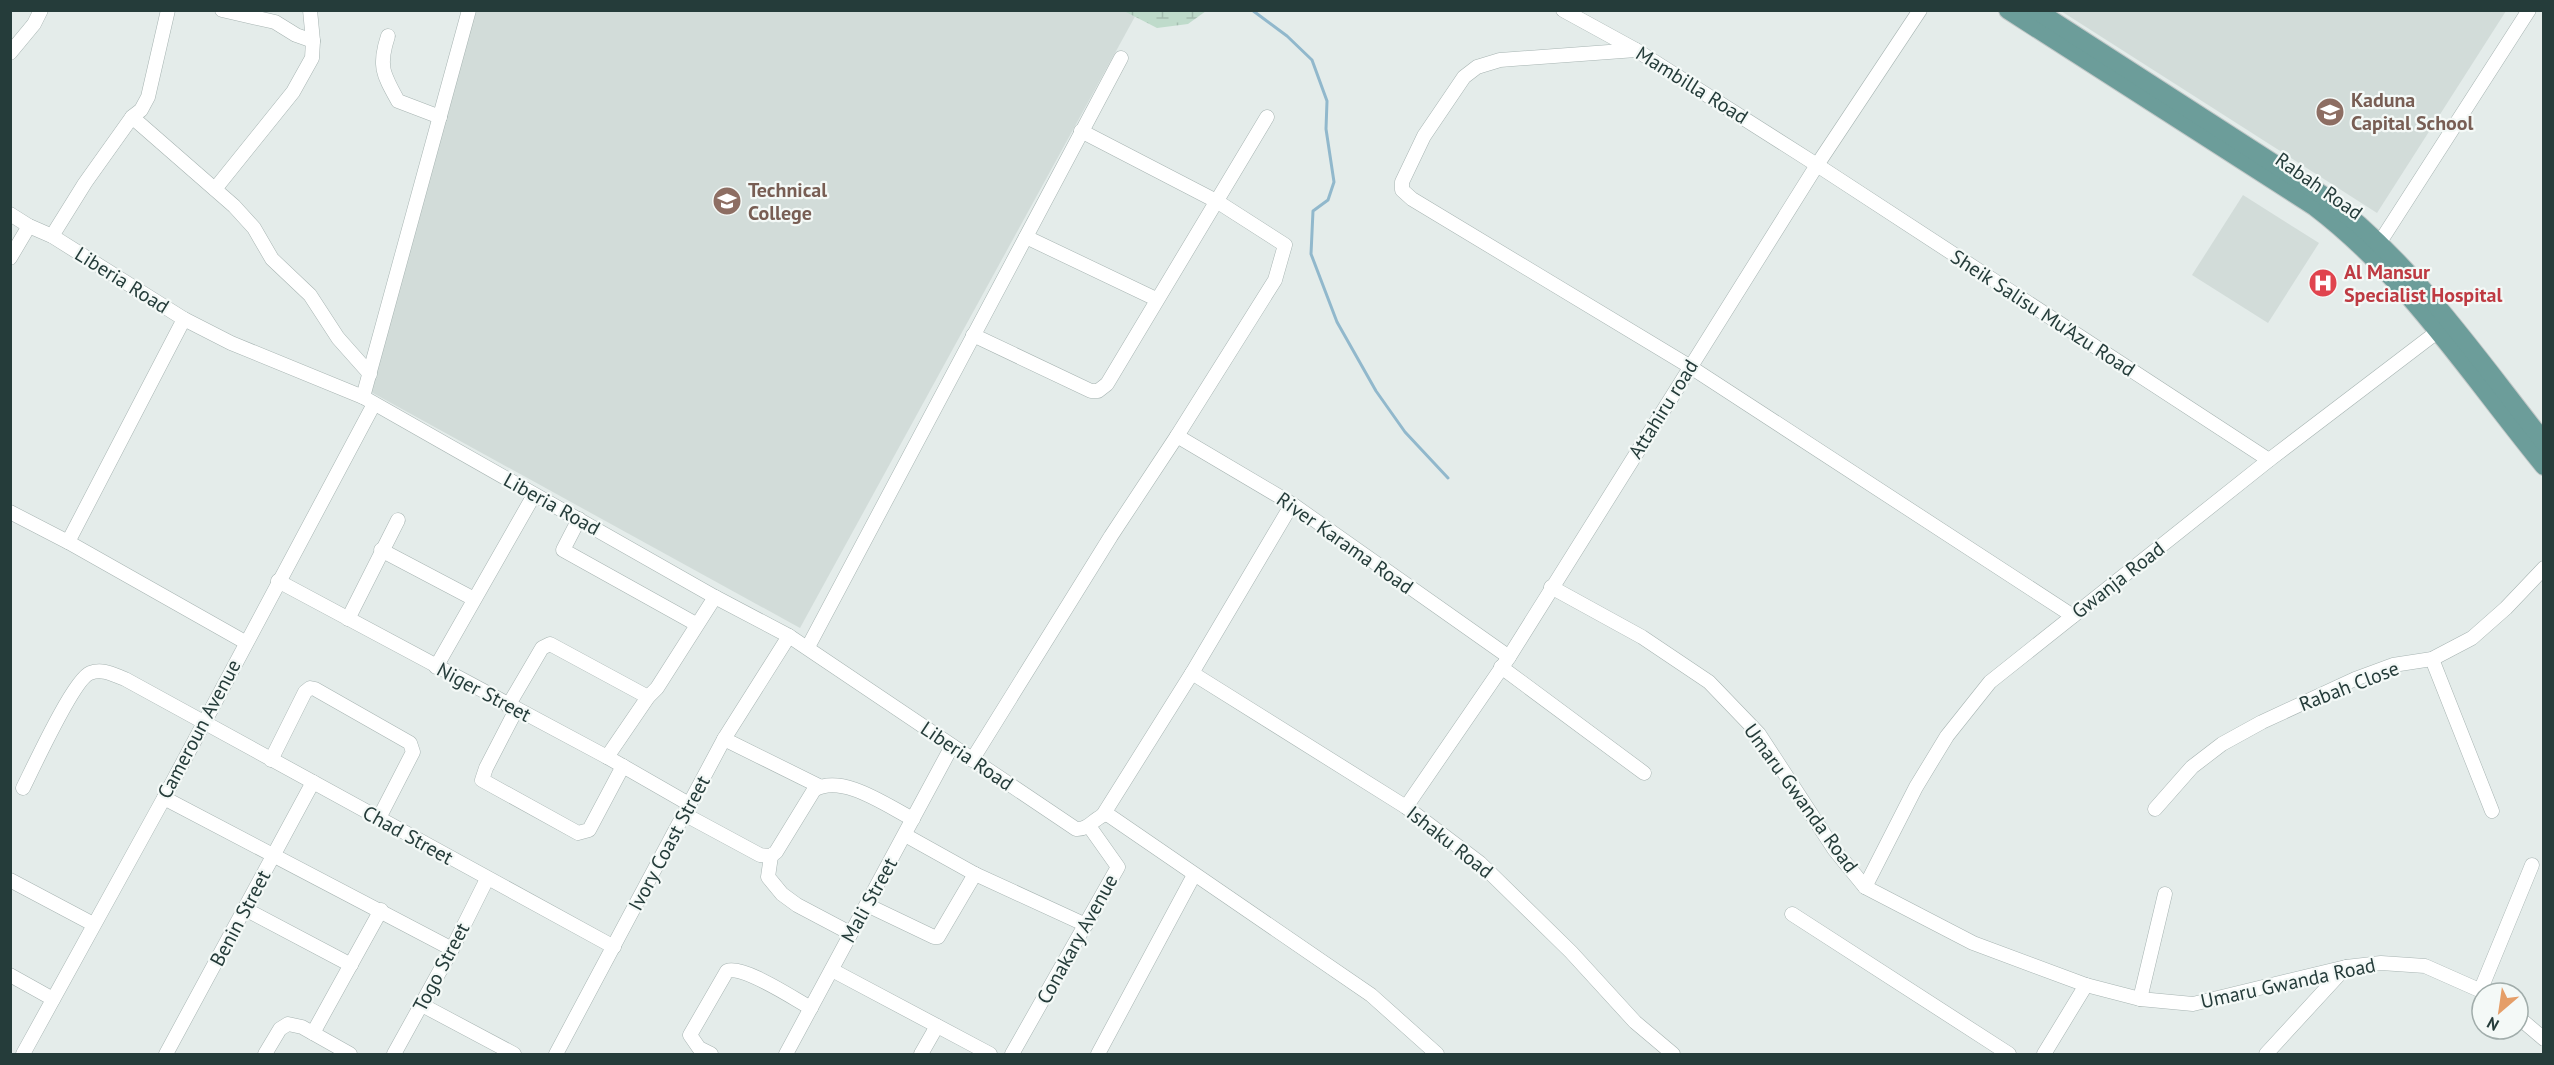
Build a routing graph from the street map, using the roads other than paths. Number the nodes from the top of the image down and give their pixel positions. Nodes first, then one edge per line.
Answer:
1 (41, 10) edge
2 (168, 10) edge
3 (222, 10) edge
4 (310, 10) edge
5 (469, 10) edge
6 (1563, 10) edge
7 (1920, 10) edge
8 (2008, 10) edge
9 (2036, 10) edge
10 (2529, 10) edge
11 (388, 36) dead end
12 (313, 41) junction
13 (1636, 50) junction
14 (10, 53) edge
15 (1121, 58) dead end
16 (132, 117) junction
17 (440, 117) junction
18 (1267, 117) dead end
19 (1081, 131) junction
20 (1817, 165) junction
21 (215, 189) junction
22 (1218, 202) junction
23 (10, 214) edge
24 (29, 226) junction
25 (52, 236) junction
26 (1026, 237) junction
27 (2380, 242) junction
28 (10, 258) edge
29 (1156, 299) junction
30 (184, 319) junction
31 (2437, 332) junction
32 (973, 335) junction
33 (1689, 366) junction
34 (370, 374) junction
35 (368, 400) junction
36 (1177, 436) junction
37 (2544, 442) edge
38 (2269, 460) junction
39 (2544, 466) edge
40 (534, 495) junction
41 (1292, 504) junction
42 (10, 512) edge
43 (579, 519) junction
44 (398, 520) dead end
45 (68, 542) junction
46 (381, 550) junction
47 (2544, 568) edge
48 (278, 581) junction
49 (1551, 587) junction
50 (715, 597) junction
51 (474, 599) junction
52 (2073, 616) junction
53 (348, 619) junction
54 (696, 624) junction
55 (789, 636) junction
56 (245, 642) junction
57 (808, 648) junction
58 (2432, 659) junction
59 (1505, 662) junction
60 (436, 666) junction
61 (1192, 673) junction
62 (648, 697) junction
63 (512, 708) junction
64 (203, 722) junction
65 (724, 739) junction
66 (952, 746) junction
67 (607, 757) junction
68 (271, 760) junction
69 (972, 760) junction
70 (622, 766) junction
71 (1644, 773) dead end
72 (313, 782) junction
73 (819, 786) junction
74 (23, 788) dead end
75 (164, 798) junction
76 (1406, 807) junction
77 (687, 809) junction
78 (2155, 809) dead end
79 (2492, 811) dead end
80 (1103, 815) junction
81 (379, 818) junction
82 (913, 819) junction
83 (1082, 828) junction
84 (904, 835) junction
85 (274, 856) junction
86 (771, 856) junction
87 (2532, 865) dead end
88 (975, 874) junction
89 (1194, 875) junction
90 (487, 879) junction
91 (10, 880) edge
92 (1865, 887) junction
93 (2165, 894) dead end
94 (867, 905) junction
95 (245, 909) junction
96 (381, 910) junction
97 (1792, 914) dead end
98 (93, 924) junction
99 (1086, 925) junction
100 (850, 933) junction
101 (614, 947) junction
102 (453, 949) junction
103 (351, 965) junction
104 (2346, 967) junction
105 (832, 970) junction
106 (10, 975) edge
107 (2488, 981) edge
108 (2086, 985) junction
109 (2470, 985) edge
110 (53, 999) junction
111 (2140, 999) junction
112 (422, 1005) junction
113 (811, 1008) junction
114 (937, 1026) junction
115 (2530, 1027) edge
116 (314, 1033) junction
117 (2544, 1039) edge
118 (487, 1048) edge
119 (23, 1054) edge
120 (166, 1054) edge
121 (265, 1054) edge
122 (350, 1054) edge
123 (394, 1054) edge
124 (514, 1054) edge
125 (556, 1054) edge
126 (711, 1054) edge
127 (786, 1054) edge
128 (921, 1054) edge
129 (990, 1054) edge
130 (1012, 1054) edge
131 (1098, 1054) edge
132 (1437, 1054) edge
133 (1673, 1054) edge
134 (2009, 1054) edge
135 (2044, 1054) edge
136 (2266, 1054) edge

1 - 14 street
2 - 16 street
3 - 12 street
4 - 12 street
5 - 17 street, Cameroun Avenue
6 - 13 street, Mambilla Road
7 - 20 street, Attahiru road
8 - 31 main road, Rabah Road
9 - 27 main road, Rabah Road
10 - 27 street
11 - 17 street
12 - 21 street
13 - 20 street, Mambilla Road
13 - 33 street
15 - 19 street
16 - 21 street
16 - 25 street
17 - 34 street, Cameroun Avenue
18 - 22 street
19 - 22 street
19 - 26 street
20 - 33 street, Attahiru road
20 - 38 street, Sheik Salisu Mu'Azu Road
21 - 34 street
22 - 29 street
22 - 36 street
23 - 24 street, Liberia Road
24 - 25 street, Liberia Road
24 - 28 street
25 - 30 street, Liberia Road
26 - 29 street
26 - 32 street
27 - 37 main road, Rabah Road
29 - 32 street
30 - 35 street, Liberia Road
30 - 45 street
31 - 38 street, Gwanja Road
31 - 39 main road, Rabah Road
32 - 57 street
33 - 49 street, Attahiru road
33 - 52 street
34 - 35 street, Cameroun Avenue
35 - 40 street, Liberia Road
35 - 48 street, Cameroun Avenue
36 - 41 street, River Karama Road
36 - 69 street
38 - 52 street, Gwanja Road
40 - 43 street, Liberia Road
40 - 51 street
41 - 59 street, River Karama Road
41 - 61 street
42 - 45 street
43 - 50 street, Liberia Road
43 - 54 street
44 - 46 street
45 - 56 street
46 - 51 street
46 - 53 street
47 - 58 street, Rabah Close
48 - 53 street, Niger Street
48 - 56 street, Cameroun Avenue
49 - 59 street, Attahiru road
49 - 92 street, Umaru Gwanda Road
50 - 54 street
50 - 55 street, Liberia Road
51 - 60 street
52 - 92 street, Gwanja Road
53 - 60 street, Niger Street
54 - 62 street
55 - 57 street, Liberia Road
55 - 65 street, Ivory Coast Street
56 - 64 street, Cameroun Avenue
57 - 66 street, Liberia Road
58 - 78 street, Rabah Close
58 - 79 street
59 - 71 street, River Karama Road
59 - 76 street, Attahiru road
60 - 63 street, Niger Street
61 - 76 street, Ishaku Road
61 - 80 street
62 - 63 street
62 - 67 street
63 - 67 street, Niger Street
63 - 70 street
64 - 68 street, Chad Street
64 - 74 street, Chad Street
64 - 75 street, Cameroun Avenue
65 - 73 street
65 - 77 street, Ivory Coast Street
66 - 69 street, Liberia Road
66 - 82 street, Mali Street
67 - 70 street, Niger Street
68 - 72 street, Chad Street
68 - 81 street
69 - 83 street, Liberia Road
70 - 77 street, Niger Street
72 - 81 street, Chad Street
72 - 85 street, Benin Street
73 - 82 street
73 - 86 street
75 - 85 street
75 - 98 street, Cameroun Avenue
76 - 133 street, Ishaku Road
77 - 86 street, Niger Street
77 - 101 street, Ivory Coast Street
80 - 83 street
80 - 89 street
81 - 90 street, Chad Street
82 - 84 street, Mali Street
83 - 99 street, Conakary Avenue
84 - 88 street
84 - 94 street, Mali Street
85 - 95 street, Benin Street
85 - 96 street
86 - 100 street
87 - 107 street
88 - 94 street
88 - 99 street
89 - 131 street
89 - 132 street
90 - 101 street, Chad Street
90 - 102 street, Togo Street
91 - 98 street
92 - 108 street, Umaru Gwanda Road
93 - 111 street
94 - 100 street, Mali Street
95 - 103 street
95 - 120 street, Benin Street
96 - 102 street
96 - 103 street
97 - 134 street
98 - 110 street, Cameroun Avenue
99 - 130 street, Conakary Avenue
100 - 105 street, Mali Street
101 - 125 street, Ivory Coast Street
102 - 112 street, Togo Street
103 - 116 street
104 - 109 street, Umaru Gwanda Road
104 - 111 street, Umaru Gwanda Road
104 - 136 street
105 - 113 street, Mali Street
105 - 114 street
106 - 110 street
108 - 111 street, Umaru Gwanda Road
108 - 135 street
110 - 119 street, Cameroun Avenue
112 - 118 street
112 - 123 street, Togo Street
113 - 126 street
113 - 127 street, Mali Street
114 - 128 street
114 - 129 street
115 - 117 street
116 - 121 street
116 - 122 street
118 - 124 street

